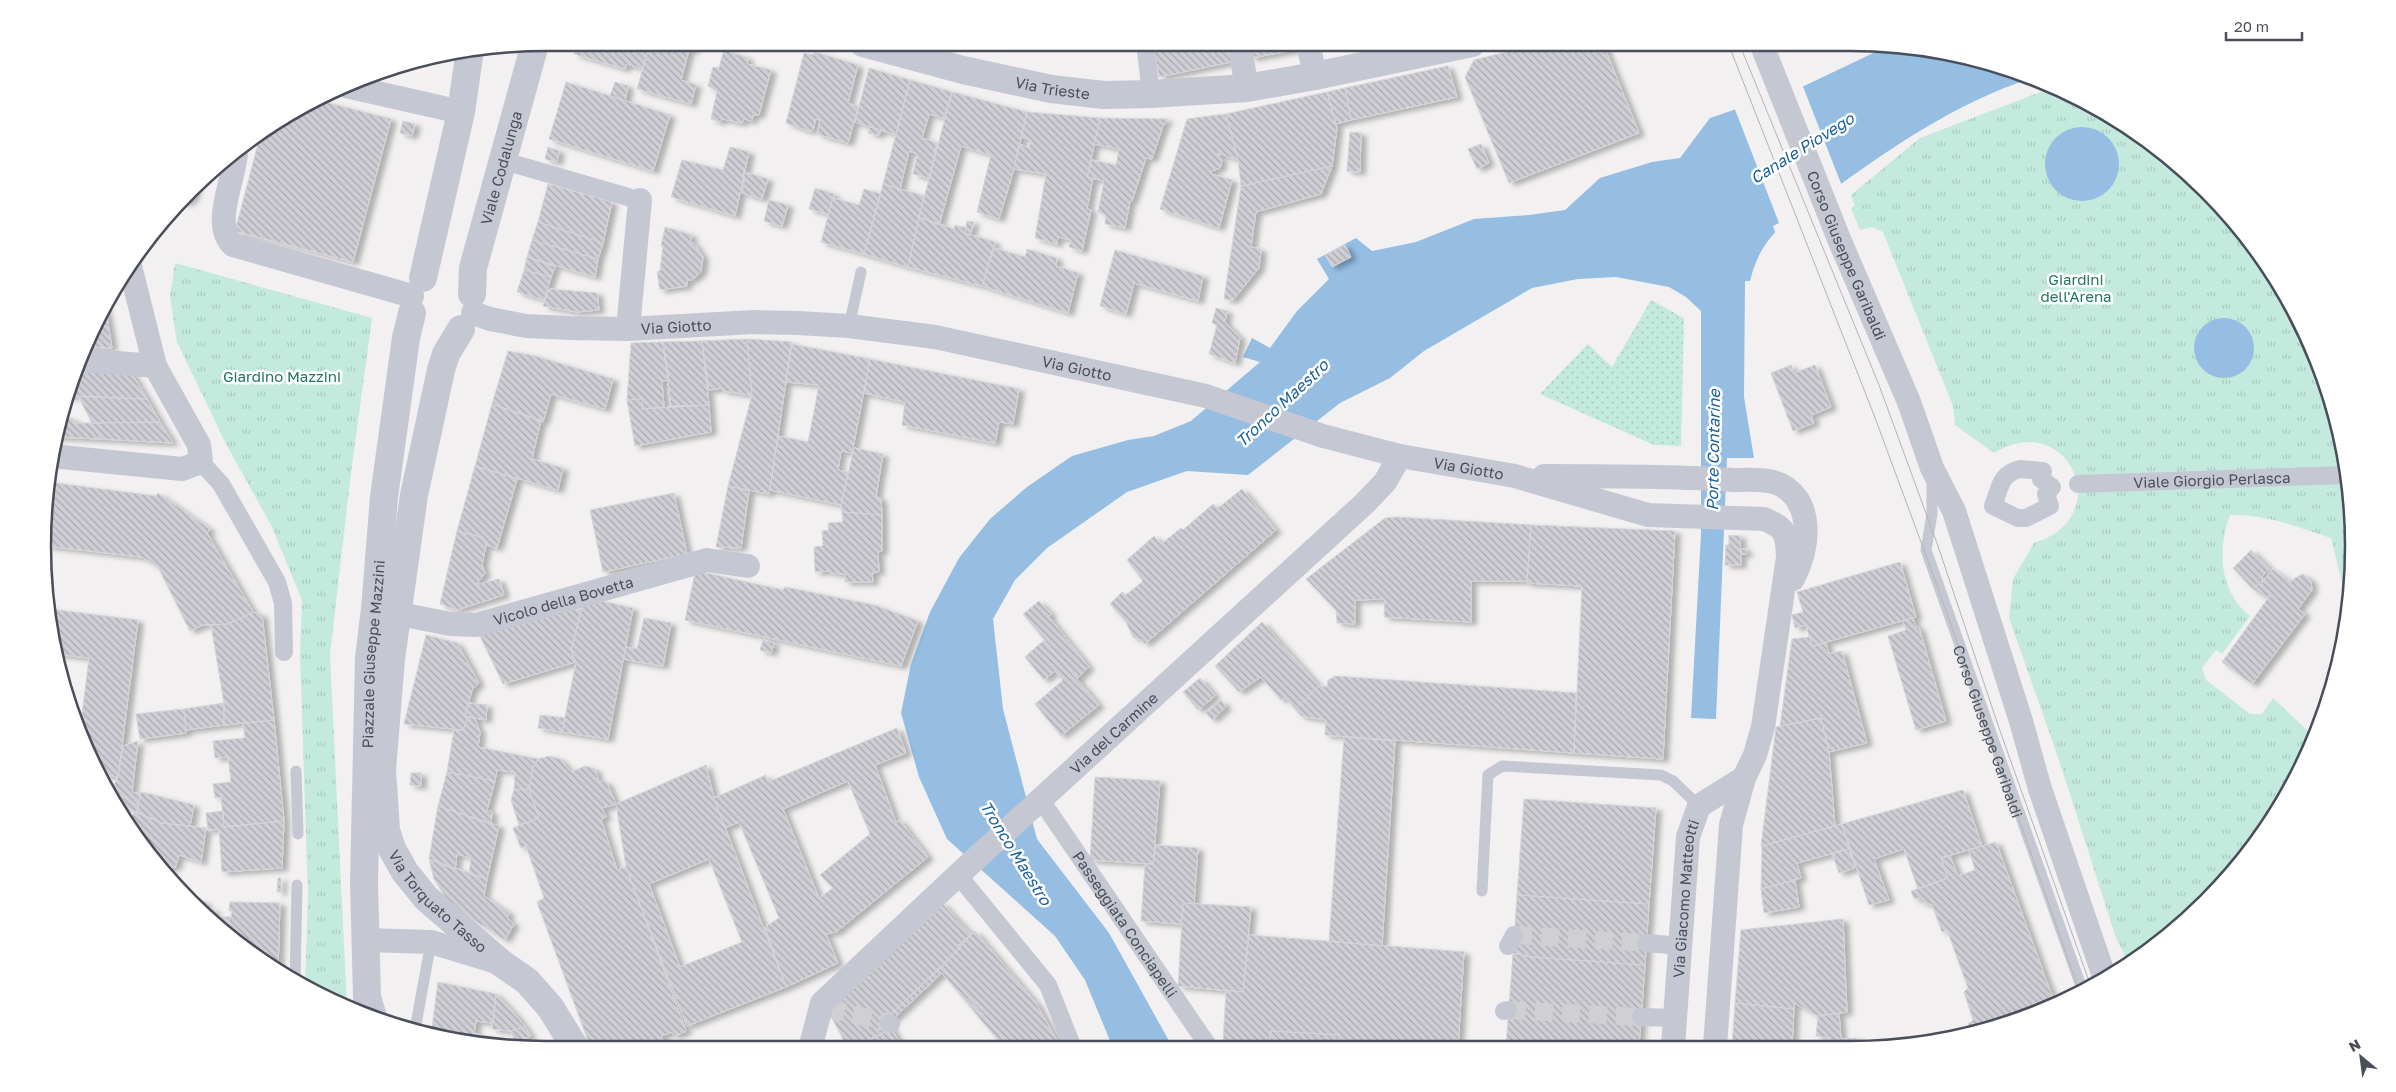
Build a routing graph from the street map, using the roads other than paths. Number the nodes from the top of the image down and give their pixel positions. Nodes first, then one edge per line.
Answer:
1 (534, 51) edge
2 (915, 51) edge
3 (1146, 51) edge
4 (1241, 51) edge
5 (1310, 51) edge
6 (1430, 51) edge
7 (1764, 51) edge
8 (469, 57) edge
9 (1315, 76) junction
10 (1247, 88) junction
11 (358, 89) edge
12 (1151, 94) junction
13 (461, 112) junction
14 (504, 161) junction
15 (234, 162) edge
16 (634, 199) joint
17 (861, 272) dead end
18 (132, 275) edge
19 (416, 296) junction
20 (468, 312) junction
21 (849, 326) junction
22 (628, 328) junction
23 (88, 361) edge
24 (155, 366) junction
25 (1400, 456) junction
26 (60, 457) edge
27 (201, 462) junction
28 (1932, 468) junction
29 (2340, 475) edge
30 (1515, 476) junction
31 (2078, 484) dead end
32 (748, 566) dead end
33 (1782, 599) junction
34 (387, 611) junction
35 (284, 652) dead end
36 (296, 771) dead end
37 (1744, 778) junction
38 (1036, 805) junction
39 (1699, 806) junction
40 (386, 830) joint
41 (298, 834) dead end
42 (962, 872) junction
43 (298, 885) dead end
44 (1482, 891) dead end
45 (366, 940) junction
46 (431, 942) junction
47 (1646, 943) tunnel mouth
48 (1681, 946) junction
49 (501, 963) junction
50 (2102, 971) edge
51 (295, 972) edge
52 (2080, 984) edge
53 (366, 1006) edge
54 (1641, 1017) tunnel mouth
55 (1675, 1018) junction
56 (415, 1023) edge
57 (571, 1041) edge
58 (813, 1041) edge
59 (1070, 1041) edge
60 (1206, 1041) edge
61 (1673, 1041) edge
62 (1715, 1041) edge

1 - 14 street, Viale Codalunga
2 - 12 street, Via Trieste
3 - 12 street
4 - 10 street
5 - 9 street
6 - 9 street, Via Trieste
7 - 28 street, Corso Giuseppe Garibaldi
8 - 13 street
9 - 10 street, Via Trieste
10 - 12 street, Via Trieste
11 - 13 street
13 - 19 street
14 - 16 street, Via Giotto
14 - 20 street, Viale Codalunga
15 - 19 street
16 - 22 street, Via Giotto
17 - 21 lane
18 - 24 street
19 - 20 street
19 - 20 street
19 - 34 street, Piazzale Giuseppe Mazzini
20 - 22 street, Via Giotto
20 - 34 street, Piazzale Giuseppe Mazzini
21 - 22 street, Via Giotto
21 - 25 street, Via Giotto
23 - 24 street
24 - 27 street
25 - 30 street, Via Giotto
25 - 38 street, Via del Carmine
26 - 27 street
27 - 35 street
28 - 50 street, Corso Giuseppe Garibaldi
28 - 52 lane, Corso Giuseppe Garibaldi
29 - 31 street, Viale Giorgio Perlasca
30 - 33 street, Via Giotto
30 - 33 street, Via Giotto
32 - 34 street, Vicolo della Bovetta
33 - 37 street
34 - 40 street, Piazzale Giuseppe Mazzini
34 - 45 street, Piazzale Giuseppe Mazzini
36 - 41 lane
37 - 39 street, Via Giacomo Matteotti
37 - 62 street
38 - 42 street, Via del Carmine
38 - 60 street, Passeggiata Conciapelli
39 - 44 lane
39 - 48 street, Via Giacomo Matteotti
40 - 49 street, Via Torquato Tasso
42 - 58 street, Via del Carmine
42 - 59 street
43 - 51 lane
45 - 46 street, Via Torquato Tasso
45 - 53 street, Piazzale Giuseppe Mazzini
46 - 49 street, Via Torquato Tasso
46 - 56 lane
47 - 48 street
48 - 55 street, Via Giacomo Matteotti
49 - 57 street, Via Torquato Tasso
54 - 55 street
55 - 61 street, Via Giacomo Matteotti

